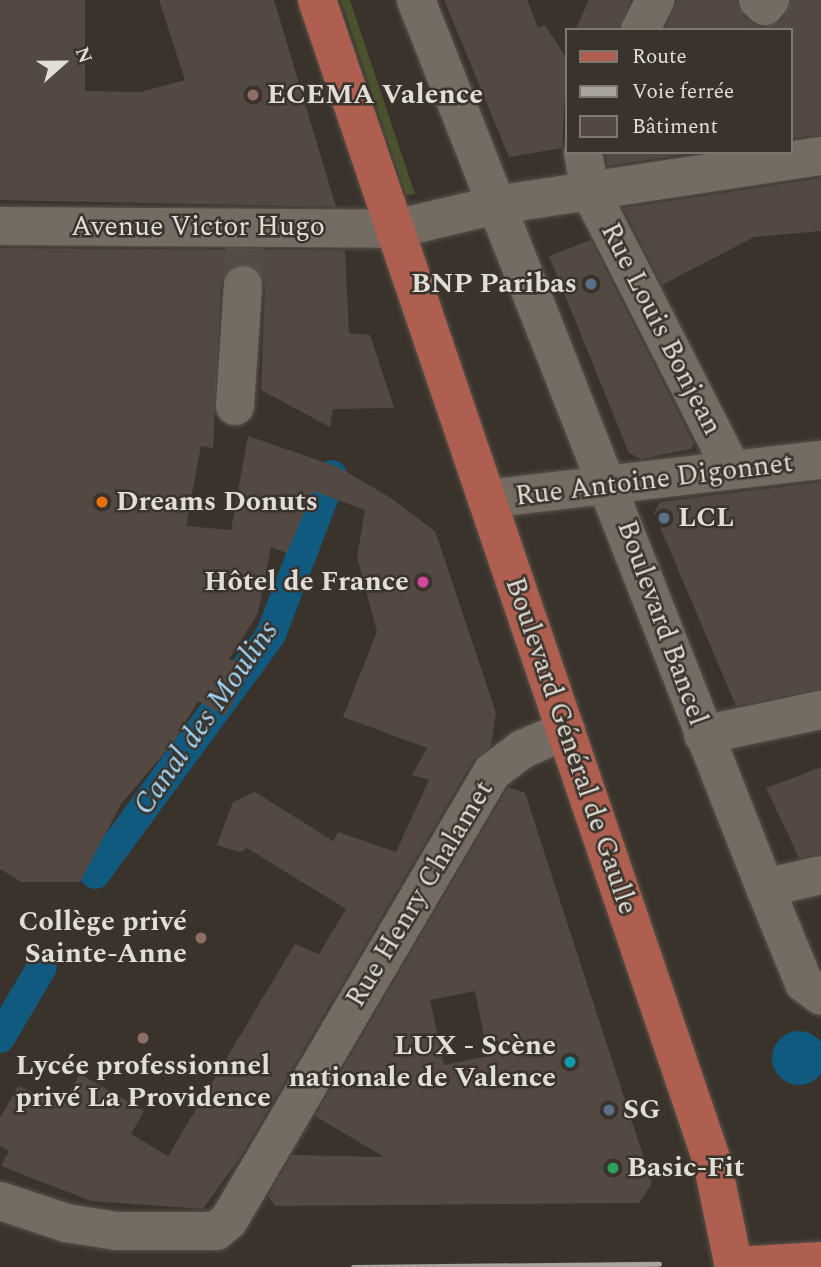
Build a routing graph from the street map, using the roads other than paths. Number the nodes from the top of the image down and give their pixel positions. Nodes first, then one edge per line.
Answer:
1 (317, 0) edge
2 (416, 0) edge
3 (655, 0) edge
4 (758, 0) edge
5 (770, 0) edge
6 (641, 28) edge
7 (583, 154) edge
8 (821, 156) edge
9 (590, 191) junction
10 (496, 205) junction
11 (0, 226) edge
12 (396, 229) junction
13 (243, 285) tunnel mouth
14 (235, 406) dead end
15 (821, 460) edge
16 (731, 468) junction
17 (613, 488) junction
18 (488, 499) junction
19 (821, 710) edge
20 (566, 730) junction
21 (703, 735) junction
22 (821, 875) edge
23 (765, 888) junction
24 (821, 996) edge
25 (0, 1201) edge
26 (821, 1261) edge
27 (734, 1267) edge

1 - 12 main road, Boulevard Général de Gaulle
2 - 10 street, Boulevard Bancel
3 - 6 street
4 - 5 street
7 - 9 street, Rue Louis Bonjean
8 - 9 street, Avenue Victor Hugo
9 - 10 street, Avenue Victor Hugo
9 - 16 street, Rue Louis Bonjean
10 - 12 street, Avenue Victor Hugo
10 - 17 street, Boulevard Bancel
11 - 12 street, Avenue Victor Hugo
12 - 18 main road, Boulevard Général de Gaulle
13 - 14 street
15 - 16 street, Rue Antoine Digonnet
16 - 17 street, Rue Antoine Digonnet
17 - 18 street, Rue Antoine Digonnet
17 - 21 street, Boulevard Bancel
18 - 20 main road, Boulevard Général de Gaulle
19 - 21 street
20 - 25 street, Rue Henry Chalamet
20 - 27 main road, Boulevard Général de Gaulle
21 - 23 street, Boulevard Bancel
22 - 23 street
23 - 24 street, Boulevard Bancel
26 - 27 main road

